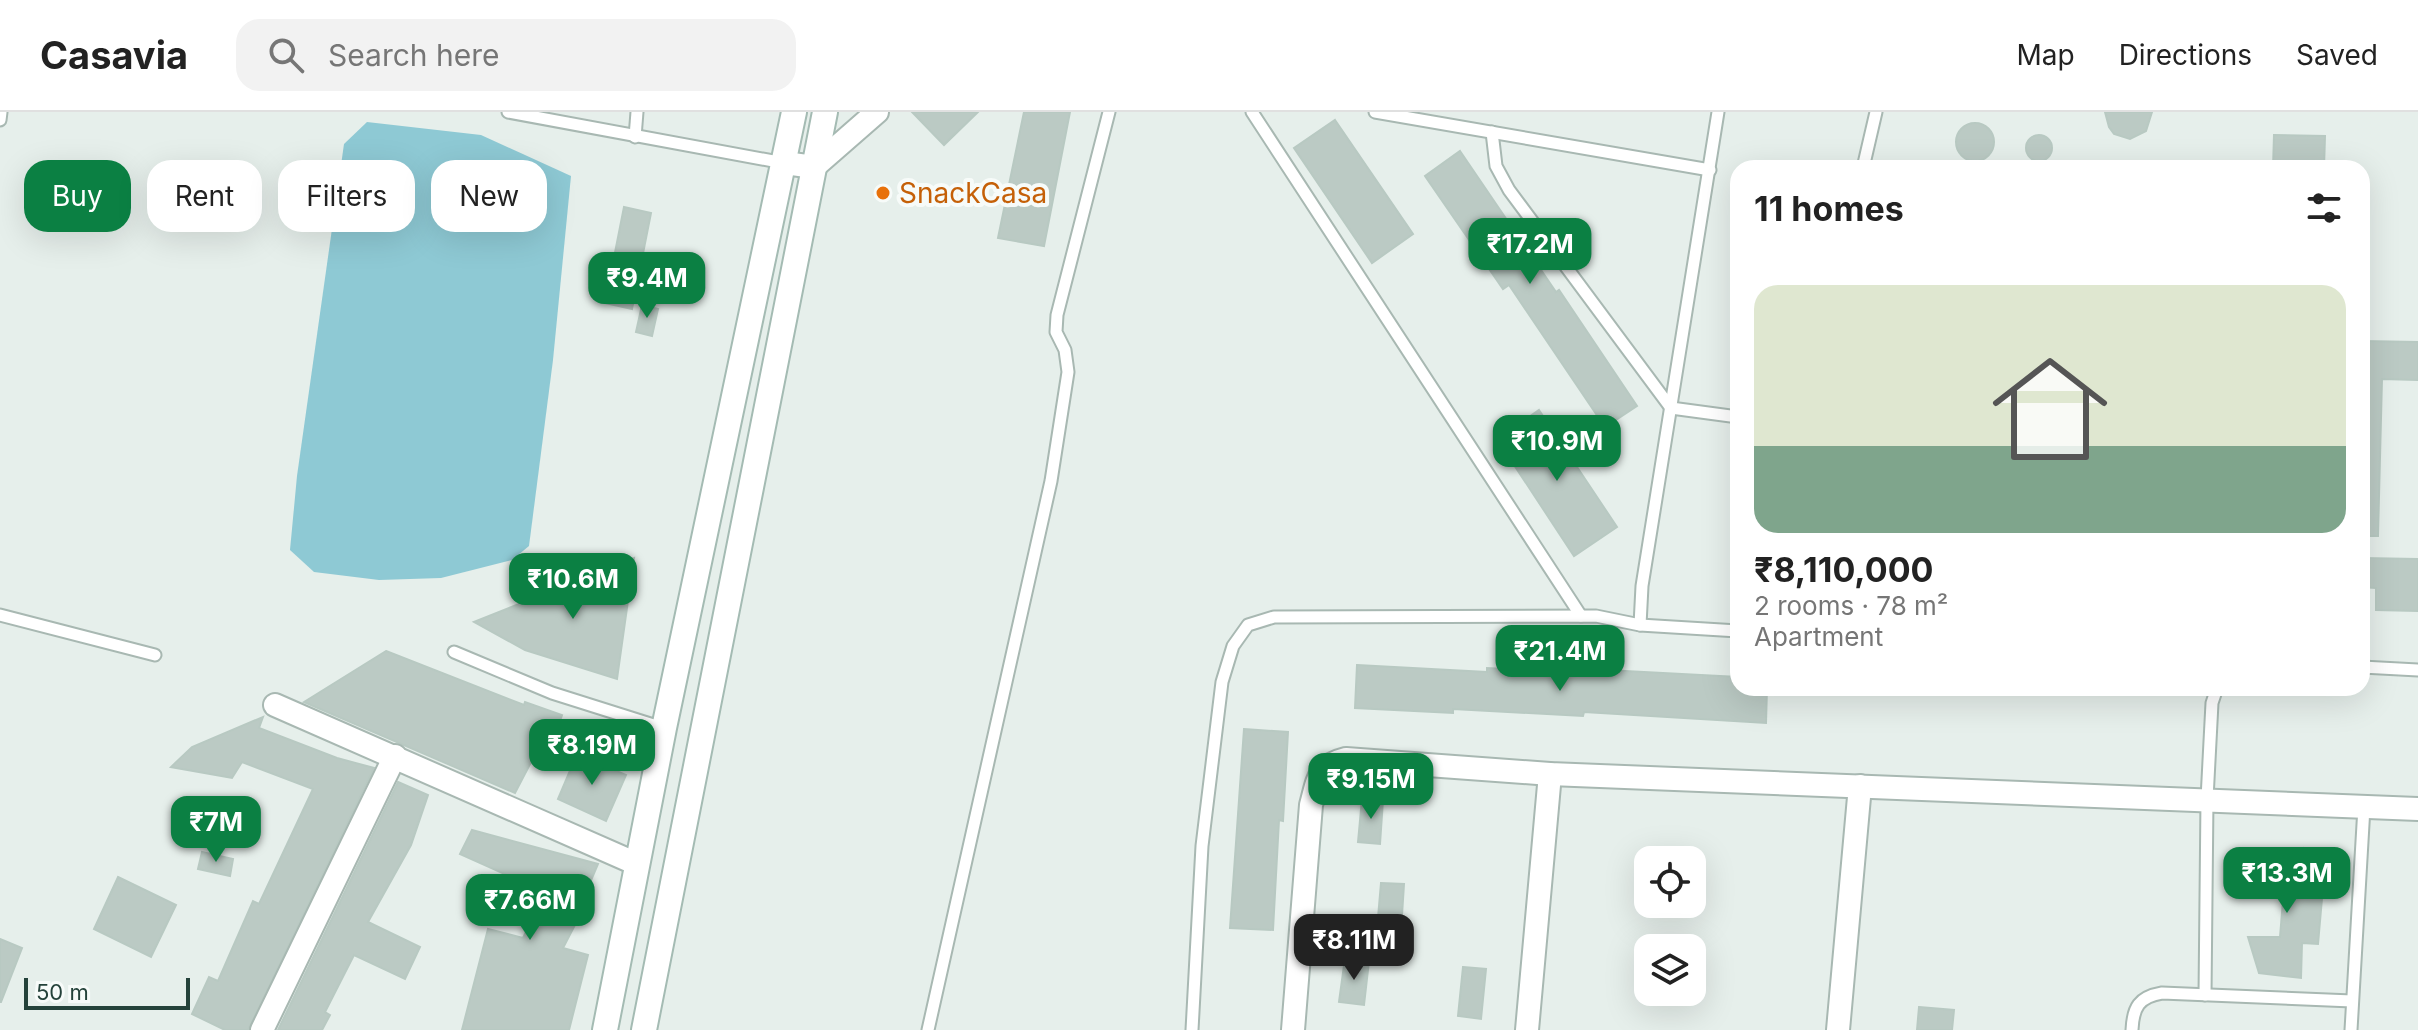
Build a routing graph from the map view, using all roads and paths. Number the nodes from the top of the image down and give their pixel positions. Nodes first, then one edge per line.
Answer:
1 (1, 112) edge
2 (508, 112) edge
3 (637, 112) edge
4 (794, 112) edge
5 (825, 112) edge
6 (877, 112) edge
7 (1109, 112) edge
8 (1252, 112) edge
9 (1375, 112) edge
10 (1718, 112) edge
11 (1876, 112) edge
12 (0, 120) edge
13 (1492, 132) junction
14 (635, 137) junction
15 (1865, 160) edge
16 (785, 163) junction
17 (814, 167) junction
18 (1710, 170) junction
19 (1671, 408) junction
20 (1730, 416) edge
21 (0, 615) edge
22 (1581, 616) junction
23 (1640, 625) junction
24 (1730, 631) edge
25 (454, 652) dead end
26 (155, 655) dead end
27 (2370, 667) edge
28 (2418, 670) edge
29 (2214, 696) edge
30 (275, 705) dead end
31 (664, 728) junction
32 (395, 756) junction
33 (1550, 774) junction
34 (1860, 786) junction
35 (2207, 799) junction
36 (2364, 807) junction
37 (2418, 809) edge
38 (637, 864) junction
39 (2205, 995) junction
40 (2352, 1001) junction
41 (262, 1030) edge
42 (605, 1030) edge
43 (644, 1030) edge
44 (928, 1030) edge
45 (1192, 1030) edge
46 (1293, 1030) edge
47 (1527, 1030) edge
48 (1838, 1030) edge
49 (2132, 1030) edge
50 (2351, 1030) edge

1 - 12 lane
2 - 14 lane
3 - 14 lane
4 - 16 main road
5 - 17 main road
6 - 17 street
7 - 44 lane
8 - 22 lane
9 - 13 lane
10 - 18 lane
11 - 15 lane
13 - 18 lane
13 - 19 lane
14 - 16 lane
16 - 17 street
16 - 31 main road
17 - 43 main road
18 - 19 lane
19 - 20 lane
19 - 23 lane
21 - 26 lane
22 - 23 lane
22 - 45 lane
23 - 24 lane
25 - 31 lane
27 - 28 lane
29 - 35 lane
30 - 32 street
31 - 38 main road
32 - 38 street
32 - 41 street
33 - 34 street
33 - 46 street
33 - 47 street
34 - 35 street
34 - 48 street
35 - 36 street
35 - 39 lane
36 - 37 street
36 - 40 lane
38 - 42 main road
39 - 40 lane
39 - 49 lane
40 - 50 lane

